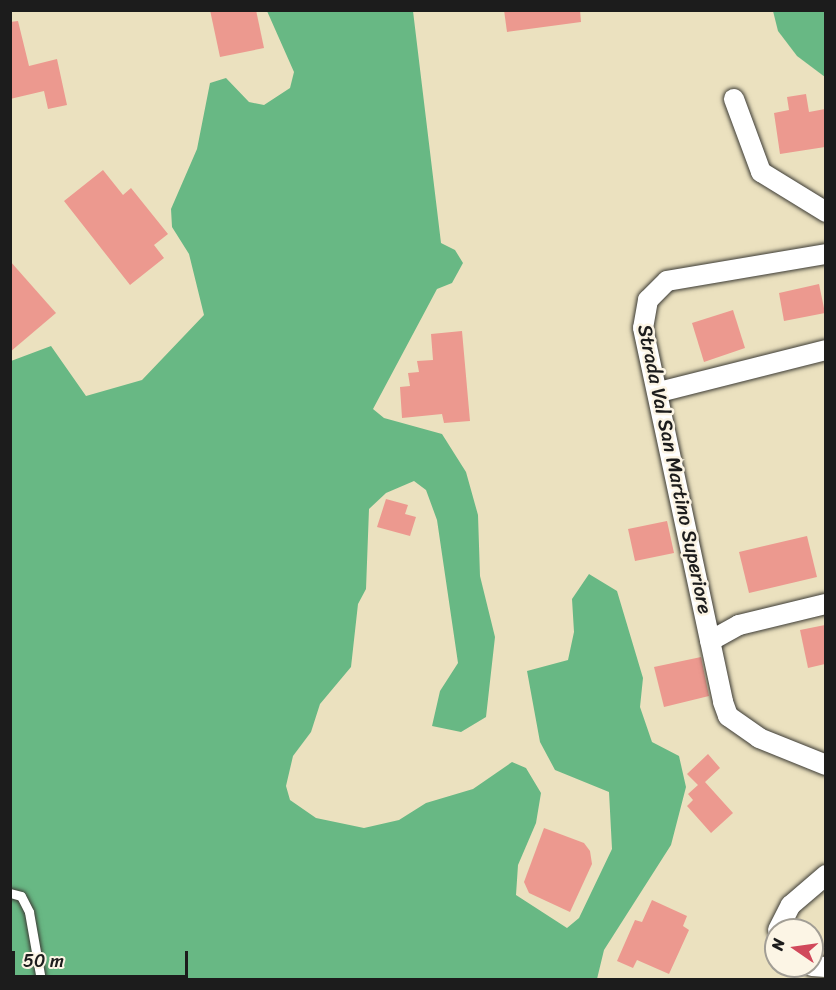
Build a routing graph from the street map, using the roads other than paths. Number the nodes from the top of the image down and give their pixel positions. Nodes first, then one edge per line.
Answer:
1 (734, 99) dead end
2 (825, 212) edge
3 (825, 254) edge
4 (825, 350) edge
5 (658, 392) junction
6 (825, 604) edge
7 (710, 641) junction
8 (825, 765) edge
9 (825, 875) edge
10 (10, 893) edge
11 (784, 918) edge
12 (41, 980) edge

1 - 2 street
3 - 5 street, Strada Val San Martino Superiore
4 - 5 street
5 - 7 street, Strada Val San Martino Superiore
6 - 7 street
7 - 8 street, Strada Val San Martino Superiore
9 - 11 street
10 - 12 lane

